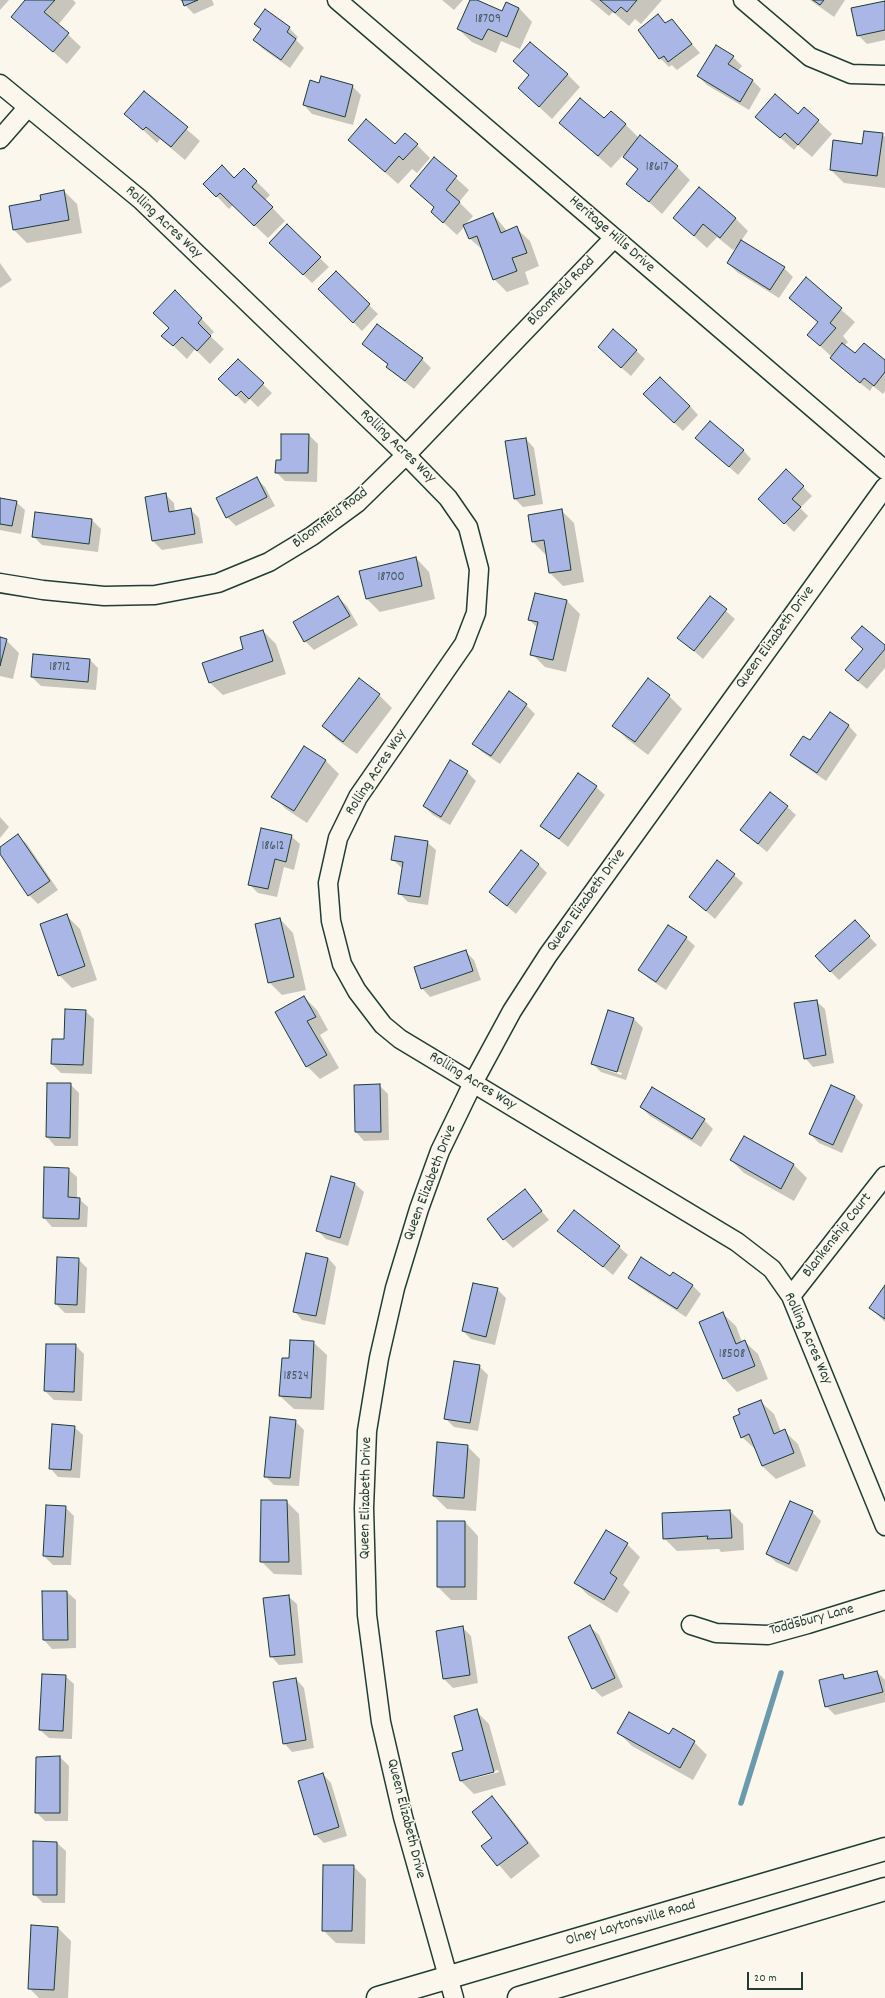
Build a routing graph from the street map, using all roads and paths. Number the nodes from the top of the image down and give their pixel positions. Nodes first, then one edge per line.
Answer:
1 (337, 0) edge
2 (743, 0) edge
3 (885, 76) edge
4 (0, 84) edge
5 (28, 107) junction
6 (0, 139) edge
7 (614, 238) junction
8 (406, 456) junction
9 (885, 470) edge
10 (885, 487) edge
11 (0, 583) edge
12 (473, 1083) junction
13 (885, 1176) edge
14 (791, 1296) junction
15 (885, 1526) edge
16 (885, 1600) edge
17 (691, 1625) dead end
18 (885, 1849) edge
19 (885, 1889) edge
20 (451, 1988) edge
21 (378, 1998) edge
22 (519, 1998) edge

1 - 7 street, Heritage Hills Drive
2 - 3 street
4 - 5 street, Rolling Acres Way
5 - 6 street
5 - 8 street, Rolling Acres Way
7 - 8 street, Bloomfield Road
7 - 9 street, Heritage Hills Drive
8 - 11 street, Bloomfield Road
8 - 12 street, Rolling Acres Way
10 - 12 street, Queen Elizabeth Drive
12 - 14 street, Rolling Acres Way
12 - 20 street, Queen Elizabeth Drive
13 - 14 street, Blankenship Court
14 - 15 street, Rolling Acres Way
16 - 17 street, Toddsbury Lane
18 - 20 main road, Olney Laytonsville Road
19 - 22 main road
20 - 21 main road, Olney Laytonsville Road

